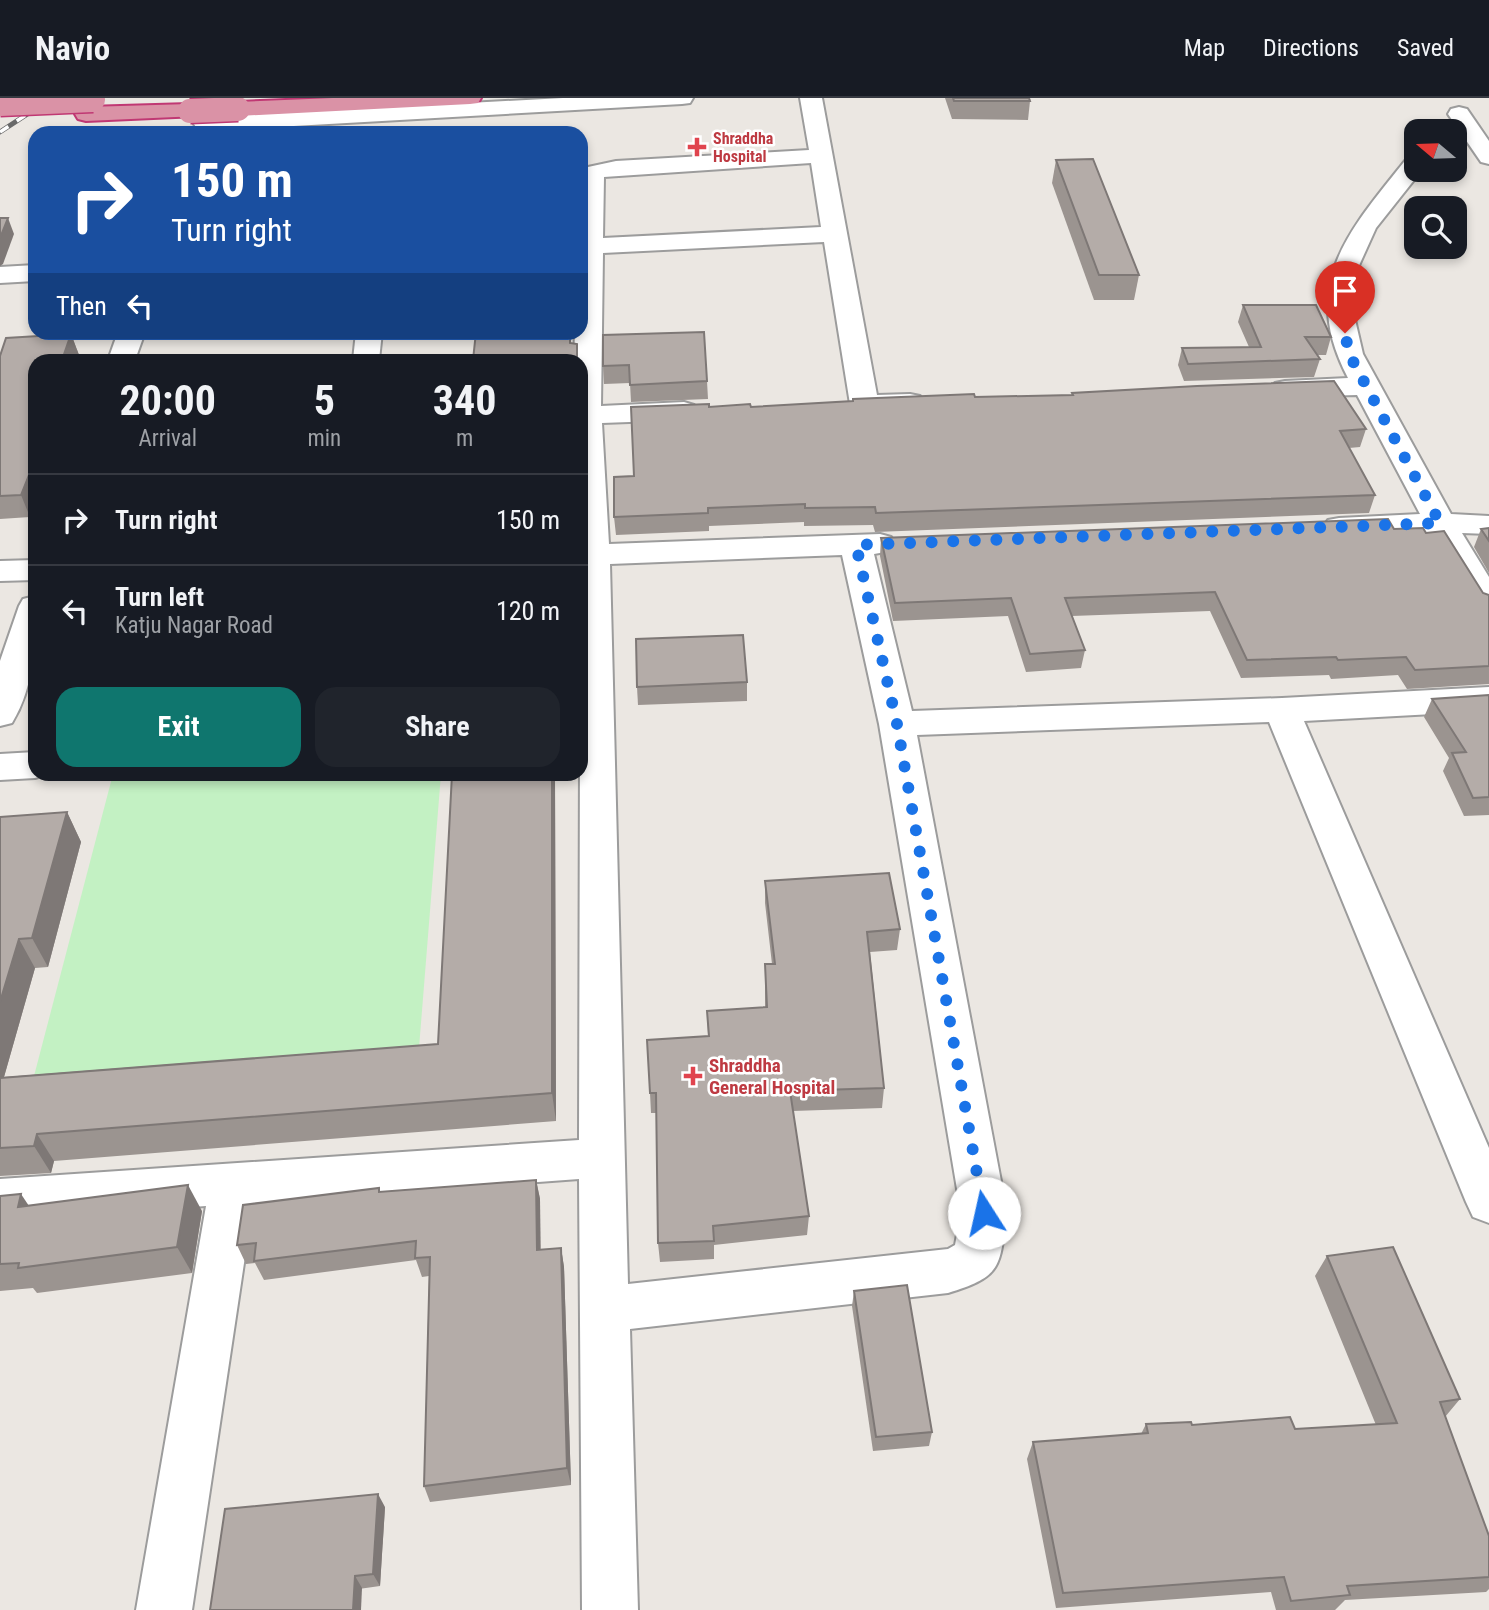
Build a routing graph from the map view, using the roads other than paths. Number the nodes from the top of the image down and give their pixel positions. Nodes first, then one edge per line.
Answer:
1 (140, 98) edge
2 (470, 98) edge
3 (682, 98) edge
4 (811, 98) edge
5 (1477, 98) edge
6 (232, 103) edge
7 (0, 104) edge
8 (90, 107) junction
9 (0, 118) edge
10 (199, 123) edge
11 (819, 156) junction
12 (1489, 158) edge
13 (1404, 177) edge
14 (588, 217) edge
15 (834, 234) junction
16 (588, 246) edge
17 (28, 273) edge
18 (0, 275) edge
19 (1367, 386) junction
20 (1255, 390) edge
21 (934, 401) edge
22 (712, 410) edge
23 (588, 415) edge
24 (1440, 523) junction
25 (1489, 525) edge
26 (1315, 528) edge
27 (912, 543) edge
28 (856, 545) junction
29 (588, 555) edge
30 (28, 569) edge
31 (0, 571) edge
32 (1489, 603) edge
33 (28, 628) edge
34 (1489, 699) edge
35 (1282, 710) junction
36 (0, 714) edge
37 (897, 724) junction
38 (589, 739) edge
39 (28, 765) edge
40 (0, 766) edge
41 (602, 1158) junction
42 (232, 1186) junction
43 (0, 1200) edge
44 (1489, 1202) edge
45 (605, 1309) junction
46 (164, 1610) edge
47 (610, 1610) edge

1 - 8 highway
2 - 6 highway
3 - 10 street
4 - 11 street
5 - 12 street
6 - 10 street
7 - 8 highway, bridge
8 - 9 highway
8 - 10 highway
11 - 14 street
11 - 15 street
13 - 19 street
15 - 16 street
15 - 21 street
17 - 18 street
19 - 20 street
19 - 24 street
22 - 23 street
24 - 25 street
24 - 26 street
24 - 32 street
27 - 28 street
28 - 29 street
28 - 37 street
29 - 38 street
30 - 31 street
33 - 36 street
34 - 35 street
35 - 37 street
35 - 44 street
37 - 45 street
38 - 41 street
39 - 40 street
41 - 42 street
41 - 45 street
42 - 43 street
42 - 46 street
45 - 47 street

